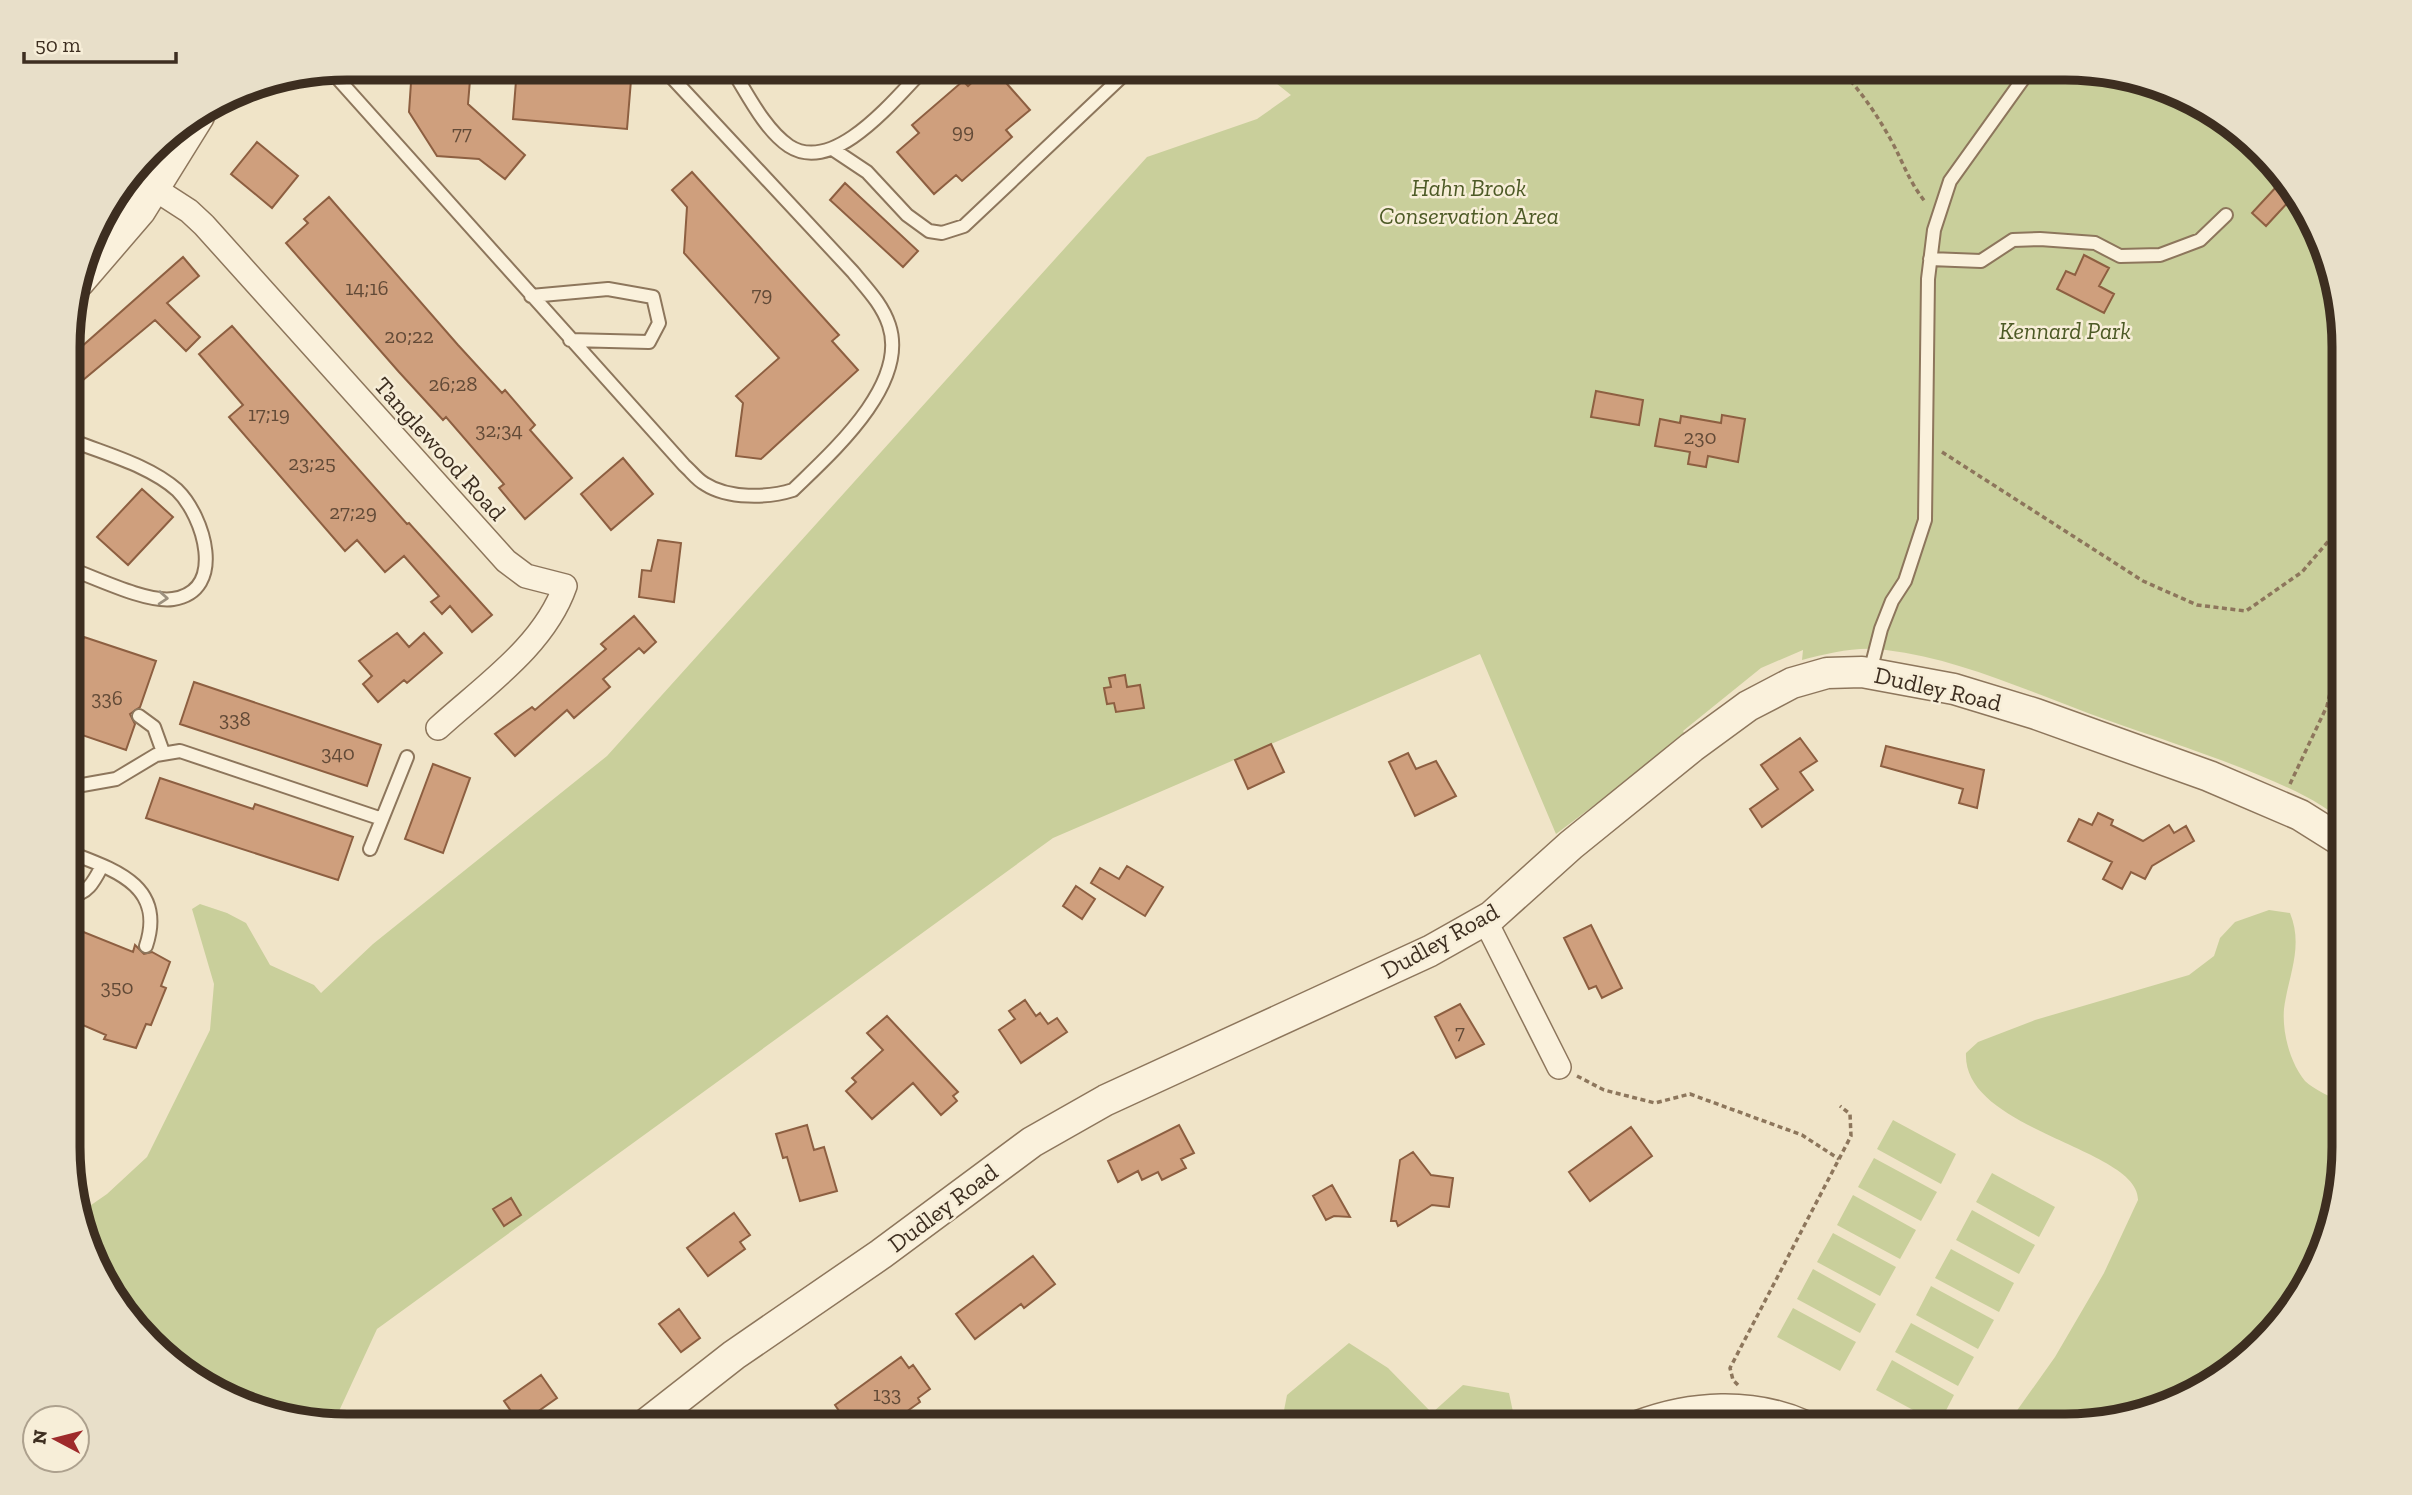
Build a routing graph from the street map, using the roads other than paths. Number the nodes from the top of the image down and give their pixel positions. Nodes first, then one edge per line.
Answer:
1 (339, 80) edge
2 (674, 80) edge
3 (738, 80) edge
4 (913, 80) edge
5 (1118, 80) edge
6 (2022, 80) edge
7 (189, 133) edge
8 (834, 150) junction
9 (155, 189) junction
10 (2227, 215) dead end
11 (1930, 260) junction
12 (94, 266) edge
13 (531, 296) junction
14 (570, 341) junction
15 (80, 444) edge
16 (80, 572) edge
17 (1870, 673) junction
18 (139, 716) dead end
19 (438, 728) dead end
20 (163, 752) junction
21 (407, 757) dead end
22 (80, 785) edge
23 (382, 819) junction
24 (2332, 835) edge
25 (370, 849) dead end
26 (80, 857) edge
27 (102, 866) junction
28 (80, 894) edge
29 (1485, 920) junction
30 (146, 946) dead end
31 (1559, 1067) road end
32 (659, 1414) edge
33 (1684, 1414) edge
34 (1737, 1414) edge

1 - 13 lane
2 - 14 lane
3 - 8 lane
4 - 8 lane
5 - 8 lane
6 - 11 lane
7 - 9 street
9 - 12 street
9 - 19 street, Tanglewood Road
10 - 11 lane
11 - 17 lane
13 - 14 lane
13 - 14 lane
16 -> 15 lane
17 - 24 street, Dudley Road
17 - 29 street, Dudley Road
18 - 20 lane
20 - 22 lane
20 - 23 lane
21 - 23 lane
23 - 25 lane
26 - 27 lane
27 - 28 lane
27 - 30 lane
29 - 31 street
29 - 32 street, Dudley Road
33 - 34 street

